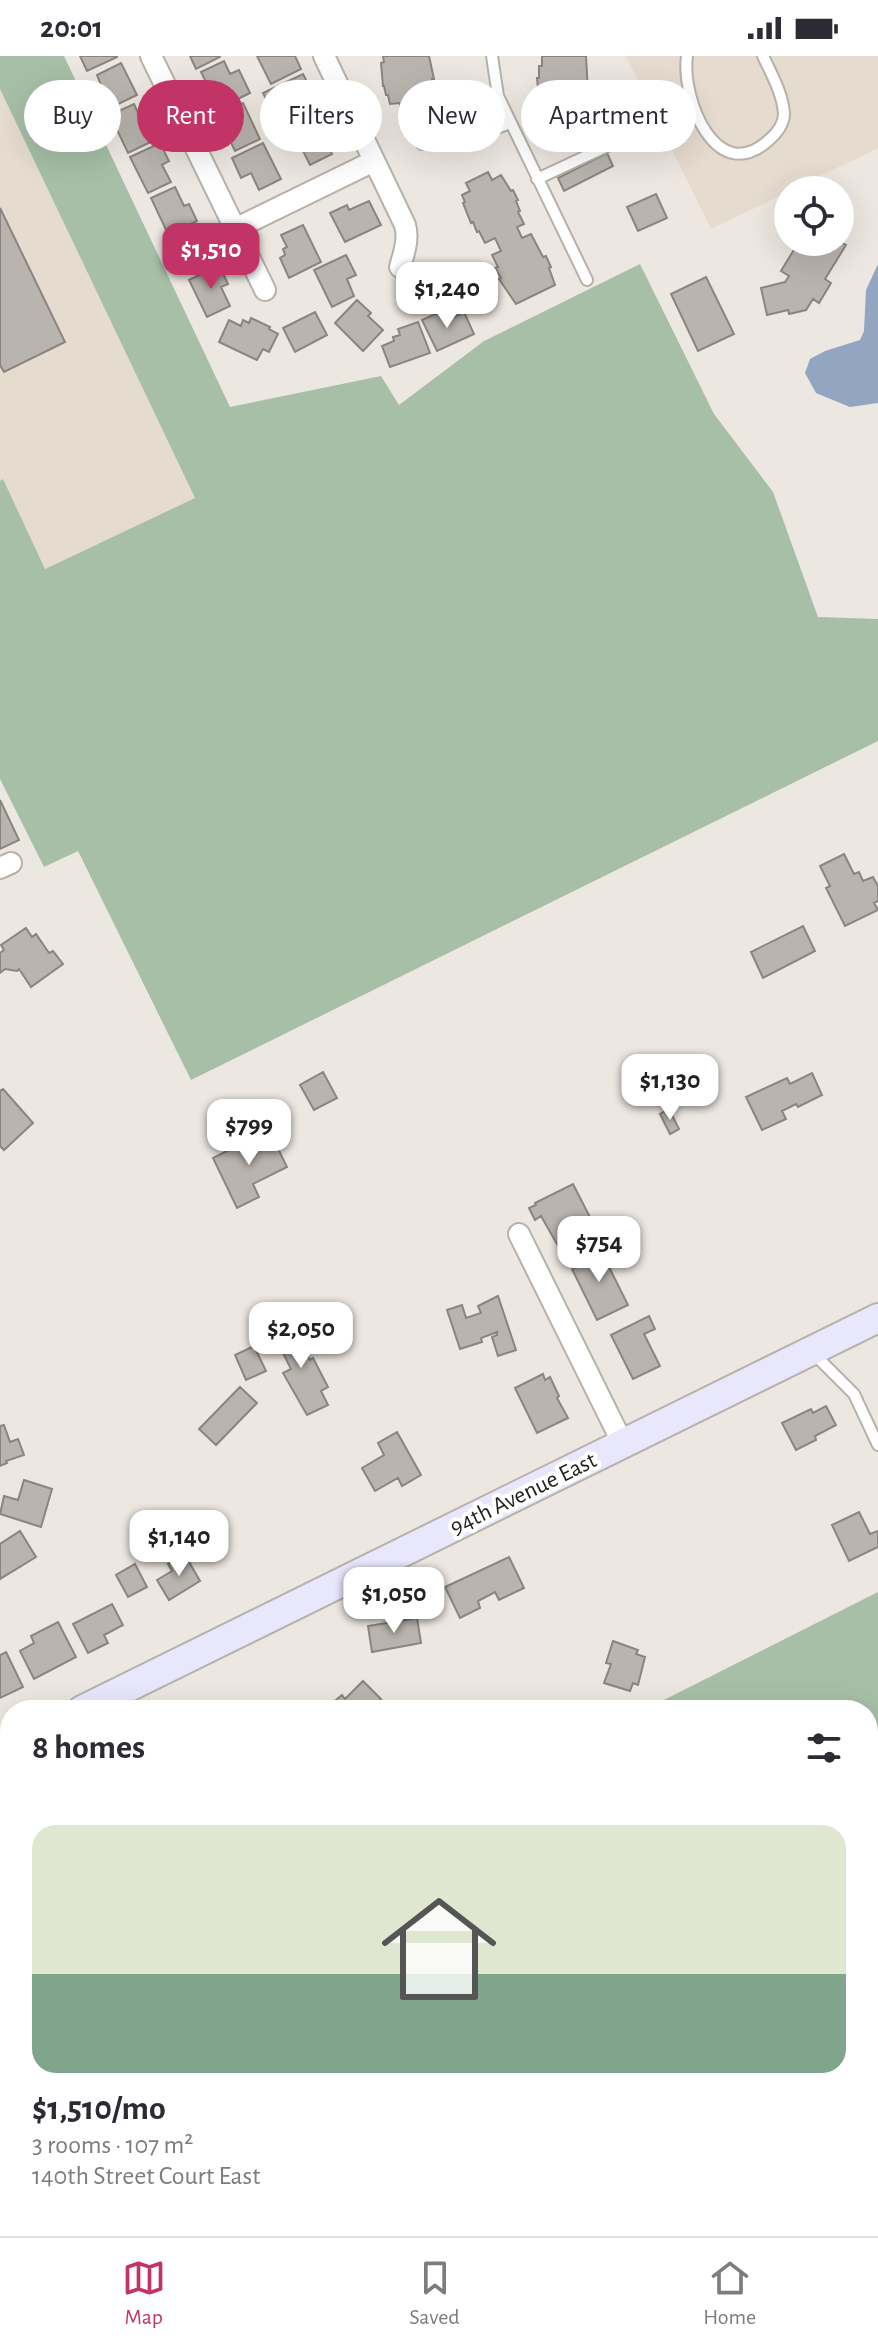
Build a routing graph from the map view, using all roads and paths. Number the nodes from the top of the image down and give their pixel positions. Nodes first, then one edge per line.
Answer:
1 (151, 56) edge
2 (324, 56) edge
3 (492, 56) edge
4 (687, 56) edge
5 (763, 56) edge
6 (510, 123) junction
7 (505, 125) edge
8 (595, 152) edge
9 (374, 161) junction
10 (537, 179) junction
11 (235, 229) junction
12 (400, 267) dead end
13 (587, 280) dead end
14 (265, 290) dead end
15 (519, 1234) dead end
16 (878, 1318) edge
17 (812, 1351) junction
18 (623, 1444) junction
19 (878, 1445) edge
20 (102, 1700) edge

1 - 11 street
2 - 9 street
3 - 6 lane
4 - 5 lane
6 - 7 lane
6 - 10 lane
8 - 10 lane
9 - 11 street
9 - 12 street
10 - 13 lane
11 - 14 street
15 - 18 street
16 - 17 main road, 94th Avenue East
17 - 18 main road, 94th Avenue East
17 - 19 lane
18 - 20 main road, 94th Avenue East

